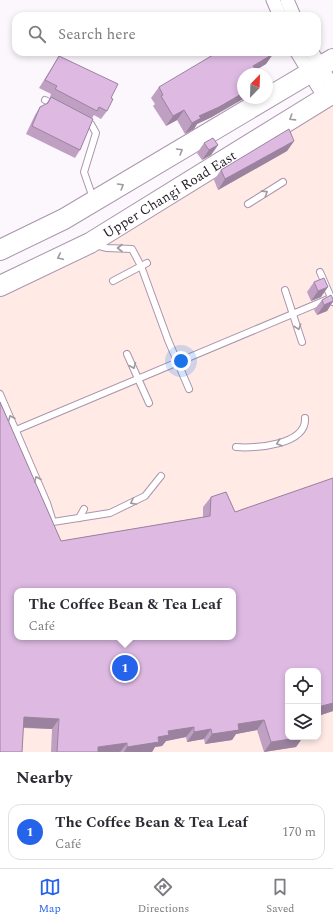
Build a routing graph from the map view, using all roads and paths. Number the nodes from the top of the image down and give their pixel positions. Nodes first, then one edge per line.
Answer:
1 (273, 0) edge
2 (287, 0) edge
3 (278, 12) edge
4 (292, 12) edge
5 (305, 56) edge
6 (319, 63) edge
7 (330, 93) edge
8 (45, 100) dead end
9 (58, 107) edge
10 (78, 117) edge
11 (283, 182) dead end
12 (95, 201) junction
13 (248, 204) dead end
14 (90, 243) junction
15 (0, 250) edge
16 (147, 263) dead end
17 (141, 266) junction
18 (320, 272) dead end
19 (113, 281) dead end
20 (0, 286) edge
21 (285, 290) dead end
22 (332, 299) edge
23 (293, 313) junction
24 (302, 342) dead end
25 (127, 354) dead end
26 (178, 362) junction
27 (138, 379) junction
28 (189, 389) dead end
29 (0, 394) edge
30 (149, 403) dead end
31 (305, 418) dead end
32 (16, 430) junction
33 (236, 447) dead end
34 (162, 476) dead end
35 (84, 509) dead end
36 (79, 518) junction

1 - 3 street
2 - 4 street
5 - 6 street
6 - 7 street
12 -> 6 main road, Upper Changi Road East
7 -> 14 main road, Upper Changi Road East
8 - 9 lane
10 - 12 lane
13 -> 11 lane
12 - 15 main road, Upper Changi Road East
17 -> 14 lane
14 -> 20 main road, Upper Changi Road East
16 - 17 lane
17 - 19 lane
17 - 26 lane
18 - 22 lane
21 - 23 lane
22 - 23 lane
23 -> 24 lane
23 - 26 lane
25 -> 27 lane
26 - 27 lane
26 - 28 lane
27 - 30 lane
27 - 32 lane
32 -> 29 lane
31 -> 33 lane
36 -> 32 lane
34 -> 36 lane
35 - 36 lane

